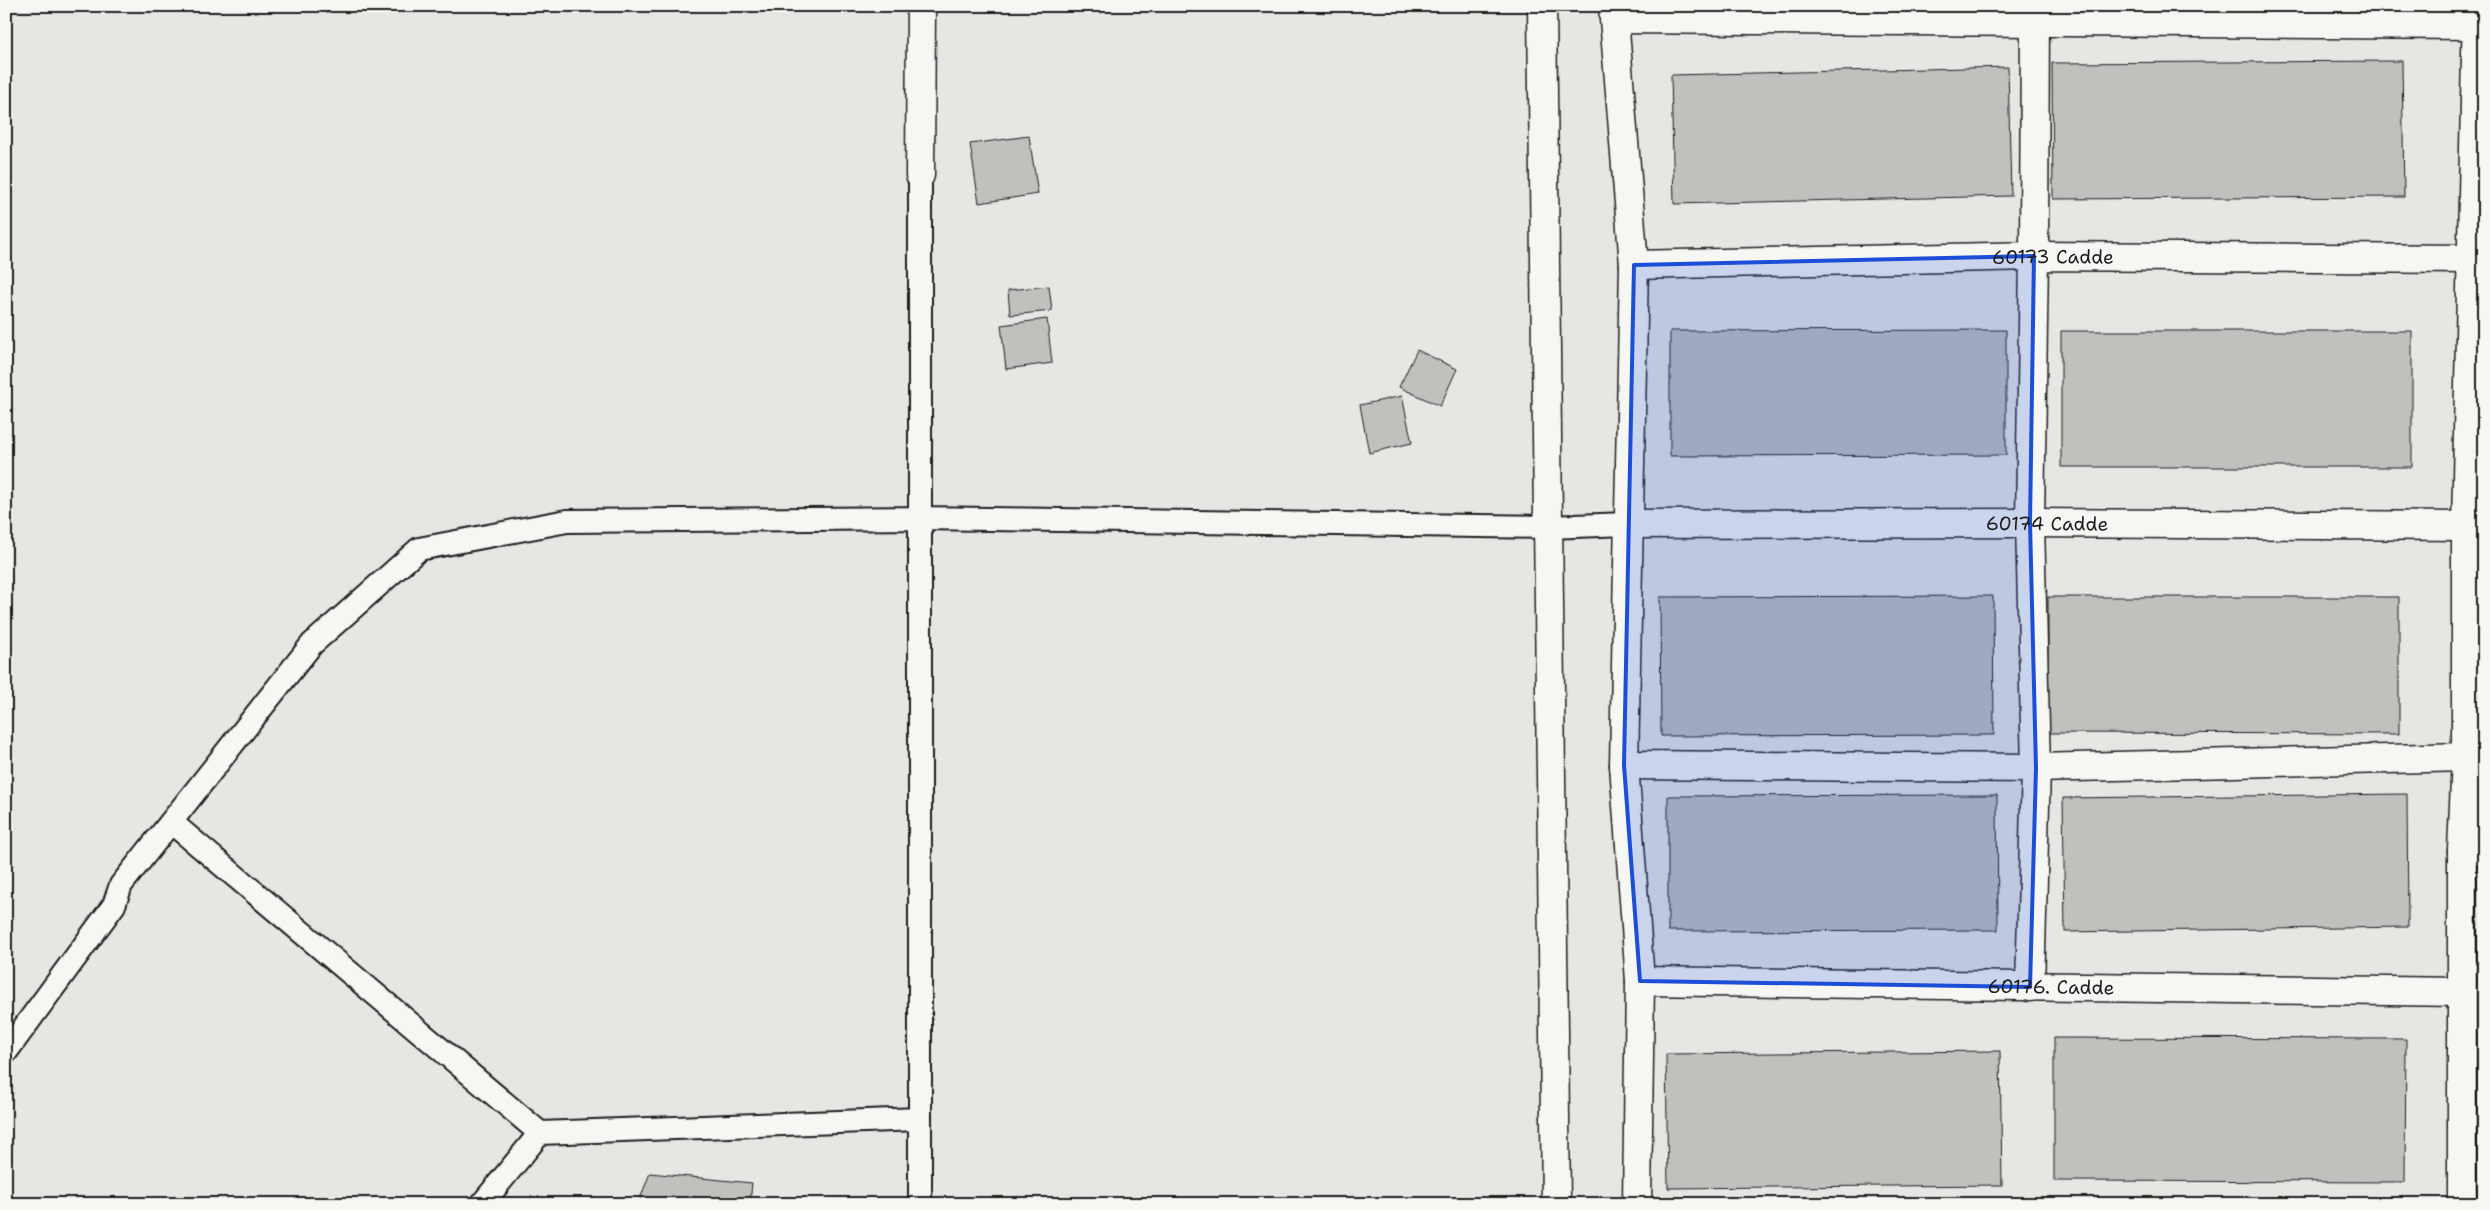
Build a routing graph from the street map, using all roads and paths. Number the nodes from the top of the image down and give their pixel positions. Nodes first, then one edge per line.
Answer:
1 (921, 6) edge
2 (1542, 6) edge
3 (1614, 13) edge
4 (2035, 14) edge
5 (2477, 15) edge
6 (2480, 105) edge
7 (920, 175) joint
8 (2034, 256) junction
9 (2472, 259) junction
10 (1634, 265) junction
11 (919, 518) junction
12 (2030, 523) junction
13 (1627, 524) junction
14 (2466, 526) junction
15 (1548, 528) junction
16 (2466, 757) junction
17 (1624, 765) junction
18 (2036, 768) junction
19 (171, 822) junction
20 (2473, 851) edge
21 (1640, 982) junction
22 (2030, 986) junction
23 (2462, 992) junction
24 (6, 1052) edge
25 (920, 1119) junction
26 (540, 1134) junction
27 (482, 1204) edge
28 (920, 1204) edge
29 (1556, 1204) edge
30 (1636, 1204) edge
31 (2462, 1204) edge

1 - 7 street
2 - 15 street
3 - 4 street
3 - 10 street
4 - 5 street
4 - 8 street
5 - 6 street
6 - 9 street
7 - 11 lane
8 - 9 street, 60173 Cadde
8 - 10 street, 60173 Cadde
8 - 12 street
9 - 14 street
10 - 13 street
11 - 15 lane
11 - 19 lane
11 - 25 lane
12 - 13 street, 60174 Cadde
12 - 14 street, 60174 Cadde
12 - 18 street
13 - 15 lane
13 - 17 street
14 - 16 street
15 - 29 street
16 - 18 street
16 - 20 street
17 - 18 street
17 - 21 street
18 - 22 street
19 - 24 lane
19 - 26 lane
20 - 23 street
21 - 22 street, 60176. Cadde
21 - 30 street
22 - 23 street, 60176. Cadde
23 - 31 street
25 - 26 lane
25 - 28 lane
26 - 27 lane

